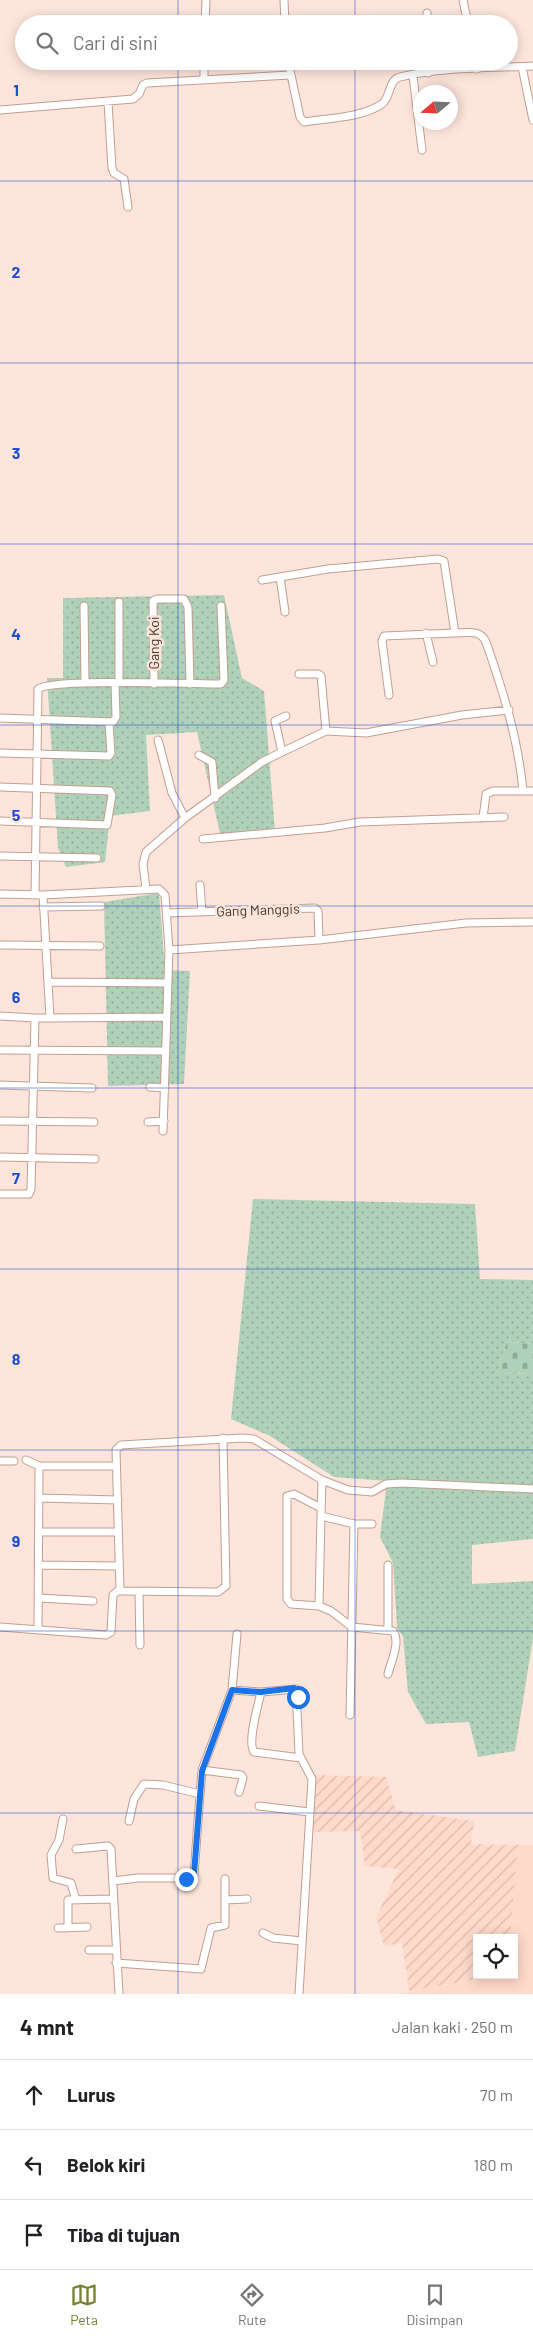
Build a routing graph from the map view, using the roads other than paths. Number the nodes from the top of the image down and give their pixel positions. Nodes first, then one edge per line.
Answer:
1 (206, 0) edge
2 (284, 0) edge
3 (463, 0) edge
4 (205, 15) edge
5 (285, 15) edge
6 (466, 15) edge
7 (533, 66) edge
8 (518, 67) edge
9 (522, 67) junction
10 (204, 70) edge
11 (289, 70) edge
12 (446, 70) edge
13 (428, 73) joint
14 (290, 75) junction
15 (413, 76) junction
16 (204, 79) junction
17 (108, 102) junction
18 (0, 110) edge
19 (533, 120) edge
20 (422, 150) dead end
21 (128, 207) dead end
22 (280, 577) junction
23 (262, 580) dead end
24 (119, 602) dead end
25 (84, 606) dead end
26 (221, 606) dead end
27 (286, 612) dead end
28 (426, 633) junction
29 (455, 633) junction
30 (432, 662) dead end
31 (299, 674) dead end
32 (85, 682) junction
33 (117, 683) junction
34 (154, 684) junction
35 (190, 684) junction
36 (388, 695) dead end
37 (509, 710) junction
38 (286, 716) dead end
39 (0, 718) edge
40 (37, 718) junction
41 (109, 723) junction
42 (326, 731) junction
43 (158, 740) dead end
44 (0, 752) edge
45 (282, 752) junction
46 (37, 753) junction
47 (199, 755) dead end
48 (0, 787) edge
49 (35, 787) junction
50 (523, 791) junction
51 (533, 791) edge
52 (215, 798) junction
53 (504, 817) dead end
54 (185, 818) junction
55 (482, 818) junction
56 (0, 822) edge
57 (36, 822) junction
58 (204, 839) dead end
59 (0, 856) edge
60 (36, 856) junction
61 (97, 858) dead end
62 (200, 885) dead end
63 (146, 890) junction
64 (0, 894) edge
65 (39, 895) junction
66 (101, 906) dead end
67 (43, 907) junction
68 (202, 912) junction
69 (167, 913) junction
70 (533, 922) edge
71 (319, 940) junction
72 (1, 945) edge
73 (44, 945) junction
74 (100, 946) dead end
75 (169, 950) junction
76 (49, 982) junction
77 (168, 983) junction
78 (0, 1016) edge
79 (35, 1018) junction
80 (50, 1018) junction
81 (166, 1018) junction
82 (0, 1050) edge
83 (34, 1051) junction
84 (166, 1051) junction
85 (0, 1086) edge
86 (34, 1086) junction
87 (150, 1087) dead end
88 (92, 1088) dead end
89 (165, 1088) junction
90 (0, 1121) edge
91 (164, 1121) junction
92 (33, 1122) junction
93 (94, 1122) dead end
94 (148, 1122) dead end
95 (163, 1131) dead end
96 (0, 1157) edge
97 (32, 1157) junction
98 (95, 1159) dead end
99 (0, 1194) edge
100 (223, 1438) junction
101 (26, 1460) dead end
102 (14, 1461) dead end
103 (0, 1462) edge
104 (39, 1466) junction
105 (115, 1466) junction
106 (322, 1480) junction
107 (533, 1489) edge
108 (39, 1498) junction
109 (118, 1500) junction
110 (320, 1507) junction
111 (320, 1516) junction
112 (354, 1524) junction
113 (372, 1524) dead end
114 (39, 1532) junction
115 (118, 1532) junction
116 (39, 1565) junction
117 (388, 1565) dead end
118 (119, 1566) junction
119 (120, 1591) junction
120 (139, 1592) junction
121 (38, 1598) junction
122 (93, 1601) dead end
123 (319, 1606) junction
124 (352, 1627) junction
125 (0, 1628) edge
126 (38, 1630) junction
127 (388, 1630) junction
128 (237, 1634) dead end
129 (140, 1645) dead end
130 (388, 1674) dead end
131 (232, 1690) junction
132 (261, 1692) junction
133 (350, 1715) dead end
134 (301, 1758) junction
135 (202, 1770) junction
136 (239, 1792) dead end
137 (200, 1794) junction
138 (259, 1806) dead end
139 (309, 1812) junction
140 (63, 1820) dead end
141 (129, 1821) dead end
142 (76, 1848) dead end
143 (224, 1879) dead end
144 (113, 1881) junction
145 (112, 1899) junction
146 (246, 1899) dead end
147 (76, 1900) junction
148 (225, 1900) junction
149 (87, 1927) dead end
150 (58, 1928) dead end
151 (68, 1928) junction
152 (263, 1933) dead end
153 (302, 1941) junction
154 (89, 1950) dead end
155 (115, 1950) junction
156 (116, 1963) junction
157 (119, 1994) edge
158 (299, 1994) edge

1 - 4 street
2 - 5 street
3 - 6 street
7 - 9 street
8 - 9 street
9 - 19 street
10 - 16 street
11 - 14 street
12 - 13 street
13 - 15 street
14 - 15 street
14 - 16 street
15 - 20 street
16 - 17 street
17 - 18 street
17 - 21 street
22 - 23 street
22 - 27 street
22 - 29 street
24 - 33 street
25 - 32 street
26 - 35 street
28 - 29 street
28 - 30 street
28 - 36 street
29 - 37 street
31 - 42 street
32 - 33 street
32 - 40 street
33 - 34 street
33 - 41 street
34 - 35 street
34 - 35 street, Gang Koi
37 - 42 street
37 - 50 street
38 - 45 street
39 - 40 street
40 - 41 street
40 - 46 street
41 - 46 street
42 - 45 street
43 - 54 street
44 - 46 street
45 - 52 street
46 - 49 street
47 - 52 street
48 - 49 street
49 - 57 street
49 - 57 street
50 - 51 street
50 - 55 street
52 - 54 street
53 - 55 street
54 - 63 street
55 - 58 street
56 - 57 street
57 - 60 street
59 - 60 street
60 - 61 street
60 - 65 street
62 - 68 street
63 - 65 street
63 - 69 street
64 - 65 street
65 - 67 street
66 - 67 street
67 - 73 street
68 - 69 street, Gang Manggis
68 - 71 street, Gang Manggis
69 - 75 street
70 - 71 street
71 - 75 street
72 - 73 street
73 - 74 street
73 - 76 street
75 - 77 street
76 - 77 street
76 - 80 street
77 - 81 street
78 - 79 street
79 - 80 street
79 - 83 street
80 - 81 street
81 - 84 street
82 - 83 street
83 - 84 street
83 - 86 street
84 - 89 street
85 - 86 street
86 - 88 street
86 - 92 street
87 - 89 street
89 - 91 street
90 - 92 street
91 - 94 street
91 - 95 street
92 - 93 street
92 - 97 street
96 - 97 street
97 - 98 street
97 - 99 street
100 - 105 street
100 - 106 street
100 - 120 street
101 - 104 street
102 - 103 street
104 - 105 street
104 - 108 street
105 - 109 street
106 - 107 street
106 - 110 street
108 - 109 street
108 - 114 street
109 - 115 street
110 - 111 street
110 - 123 street
111 - 112 street
111 - 123 street
112 - 113 street
112 - 124 street
114 - 115 street
114 - 116 street
115 - 118 street
116 - 118 street
116 - 121 street
117 - 127 street
118 - 119 street
119 - 120 street
119 - 126 street
120 - 129 street
121 - 122 street
121 - 126 street
123 - 124 street
124 - 127 street
124 - 133 street
125 - 126 street
127 - 130 street
128 - 131 street
131 - 132 street
131 - 135 street
132 - 134 street
132 - 134 street
134 - 139 street
135 - 136 street
135 - 137 street
137 - 141 street
137 - 144 street
138 - 139 street
139 - 153 street
140 - 147 street
142 - 144 street
143 - 148 street
144 - 145 street
145 - 147 street
145 - 155 street
146 - 148 street
147 - 151 street
148 - 156 street
149 - 151 street
150 - 151 street
152 - 153 street
153 - 158 street
154 - 155 street
155 - 156 street
156 - 157 street

